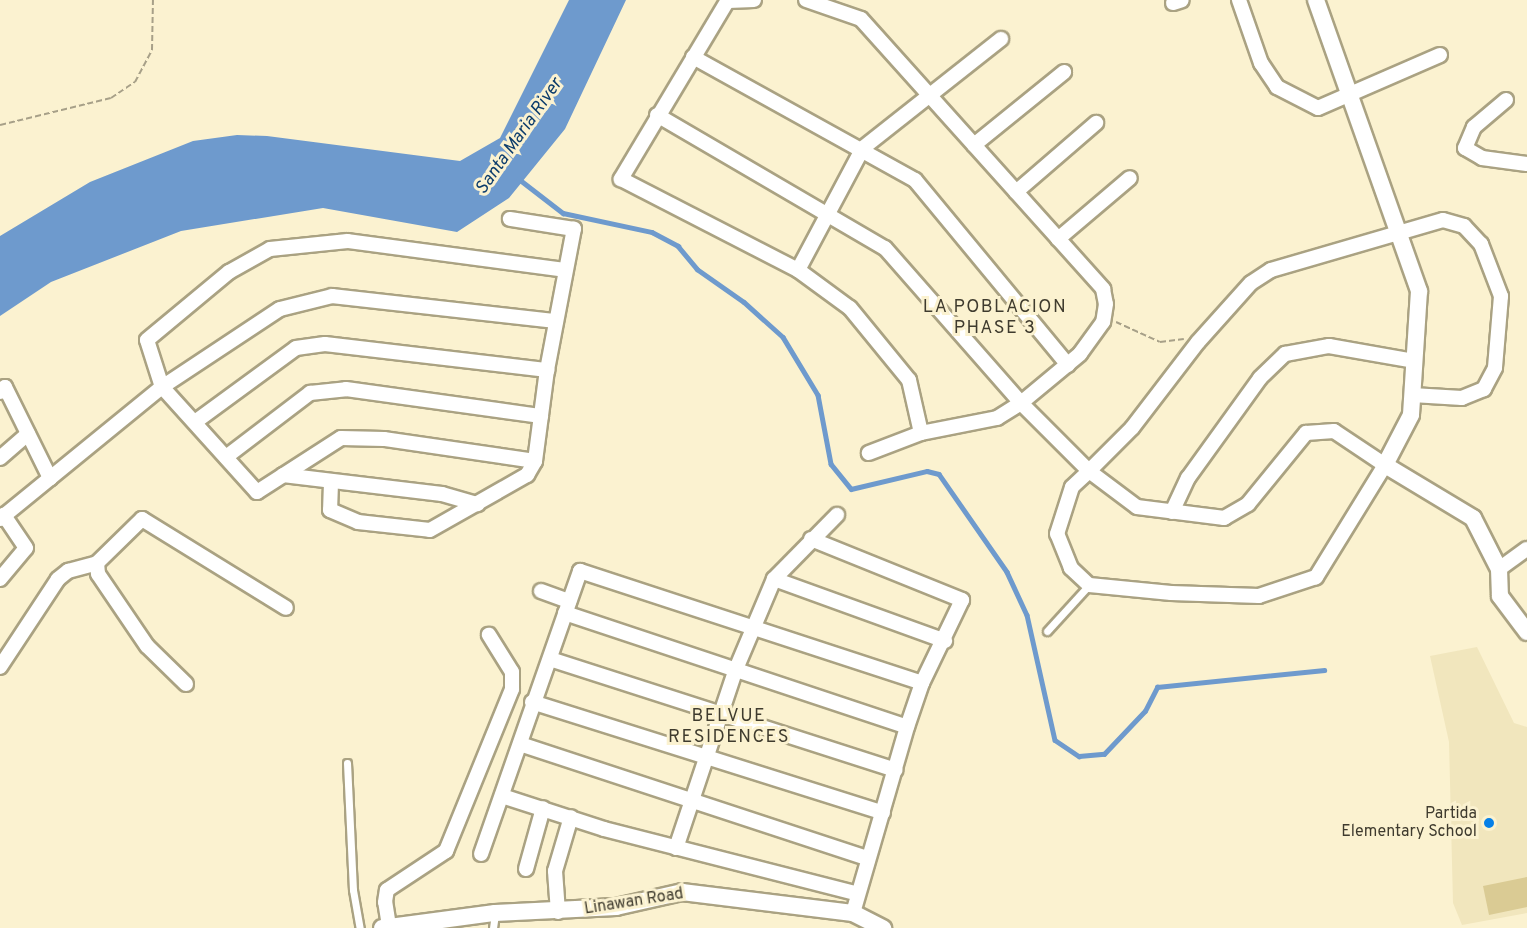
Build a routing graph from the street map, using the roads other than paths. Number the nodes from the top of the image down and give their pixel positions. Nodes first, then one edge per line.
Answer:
1 (754, 0) edge
2 (806, 0) edge
3 (1239, 0) edge
4 (1316, 0) edge
5 (728, 1) edge
6 (1001, 39) dead end
7 (1440, 55) dead end
8 (693, 57) junction
9 (1064, 72) dead end
10 (930, 96) junction
11 (1350, 97) junction
12 (1506, 100) dead end
13 (657, 115) junction
14 (1096, 123) dead end
15 (974, 145) junction
16 (863, 148) junction
17 (1527, 164) edge
18 (1130, 178) dead end
19 (1016, 192) junction
20 (829, 214) junction
21 (510, 219) dead end
22 (1399, 236) junction
23 (1058, 239) junction
24 (565, 270) junction
25 (798, 270) junction
26 (556, 321) junction
27 (1414, 361) junction
28 (1068, 365) junction
29 (547, 370) junction
30 (162, 387) junction
31 (0, 392) edge
32 (1412, 395) junction
33 (1021, 403) junction
34 (541, 416) junction
35 (195, 422) junction
36 (921, 433) junction
37 (28, 434) junction
38 (869, 453) dead end
39 (226, 457) junction
40 (0, 458) edge
41 (535, 461) junction
42 (1385, 465) junction
43 (1089, 471) junction
44 (282, 475) junction
45 (50, 478) junction
46 (331, 483) junction
47 (478, 504) junction
48 (1172, 512) junction
49 (837, 515) dead end
50 (2, 517) edge
51 (812, 540) junction
52 (1527, 549) edge
53 (97, 563) junction
54 (1499, 569) junction
55 (0, 579) edge
56 (774, 579) junction
57 (1089, 585) junction
58 (542, 591) dead end
59 (567, 607) junction
60 (286, 608) dead end
61 (752, 626) junction
62 (1047, 631) dead end
63 (1527, 632) edge
64 (489, 635) dead end
65 (945, 641) junction
66 (550, 659) junction
67 (0, 668) edge
68 (736, 669) junction
69 (922, 683) junction
70 (186, 684) dead end
71 (532, 702) junction
72 (720, 714) junction
73 (907, 727) junction
74 (520, 744) junction
75 (706, 757) junction
76 (347, 763) dead end
77 (896, 770) junction
78 (502, 796) junction
79 (690, 802) junction
80 (543, 808) junction
81 (883, 813) junction
82 (571, 817) junction
83 (676, 848) junction
84 (481, 854) dead end
85 (867, 858) junction
86 (526, 869) dead end
87 (856, 893) junction
88 (558, 912) junction
89 (853, 913) junction
90 (494, 920) edge
91 (386, 927) edge
92 (360, 928) edge
93 (883, 928) edge

1 - 5 street
2 - 10 street
3 - 11 street
4 - 11 street
5 - 8 street
6 - 10 street
7 - 11 street
8 - 13 street
8 - 16 street
9 - 15 street
10 - 15 street
10 - 16 street
11 - 22 street
12 - 17 street
13 - 20 street
13 - 25 street
14 - 19 street
15 - 19 street
16 - 20 street
16 - 28 street
18 - 23 street
19 - 23 street
20 - 25 street
20 - 33 street
21 - 24 street
22 - 27 street
22 - 32 street
22 - 43 street
23 - 28 street
24 - 26 street
24 - 30 street
25 - 36 street
26 - 29 street
26 - 30 street
27 - 32 street
27 - 48 street
28 - 33 street
29 - 34 street
29 - 35 street
30 - 35 street
30 - 45 street
31 - 37 street
32 - 42 street
33 - 36 street
33 - 43 street
34 - 39 street
34 - 41 street
35 - 39 street
36 - 38 street
37 - 40 street
37 - 45 street
39 - 44 street
41 - 44 street
41 - 47 street
42 - 48 street
42 - 54 street
42 - 57 street
43 - 48 street
43 - 57 street
44 - 46 street
45 - 50 street
46 - 47 street
46 - 47 street
49 - 51 street
50 - 55 street
51 - 56 street
51 - 65 street
52 - 54 street
53 - 60 street
53 - 67 street
53 - 70 street
54 - 63 street
56 - 61 street
56 - 65 street
57 - 62 lane
58 - 59 street
59 - 61 street
59 - 66 street
59 - 68 street
61 - 68 street
61 - 69 street
64 - 91 street
65 - 69 street
66 - 71 street
66 - 72 street
68 - 72 street
68 - 73 street
69 - 73 street
71 - 74 street
71 - 75 street
72 - 75 street
72 - 77 street
73 - 77 street
74 - 78 street
74 - 79 street
75 - 79 street
75 - 81 street
76 - 92 lane
77 - 81 street
78 - 80 street
78 - 84 street
79 - 83 street
79 - 85 street
80 - 82 street
80 - 86 street
81 - 85 street
82 - 83 street
82 - 88 street
83 - 87 street
85 - 87 street
87 - 89 street
88 - 89 street, Linawan Road
88 - 90 street, Linawan Road
89 - 93 street, Linawan Road
90 - 91 street, Linawan Road

